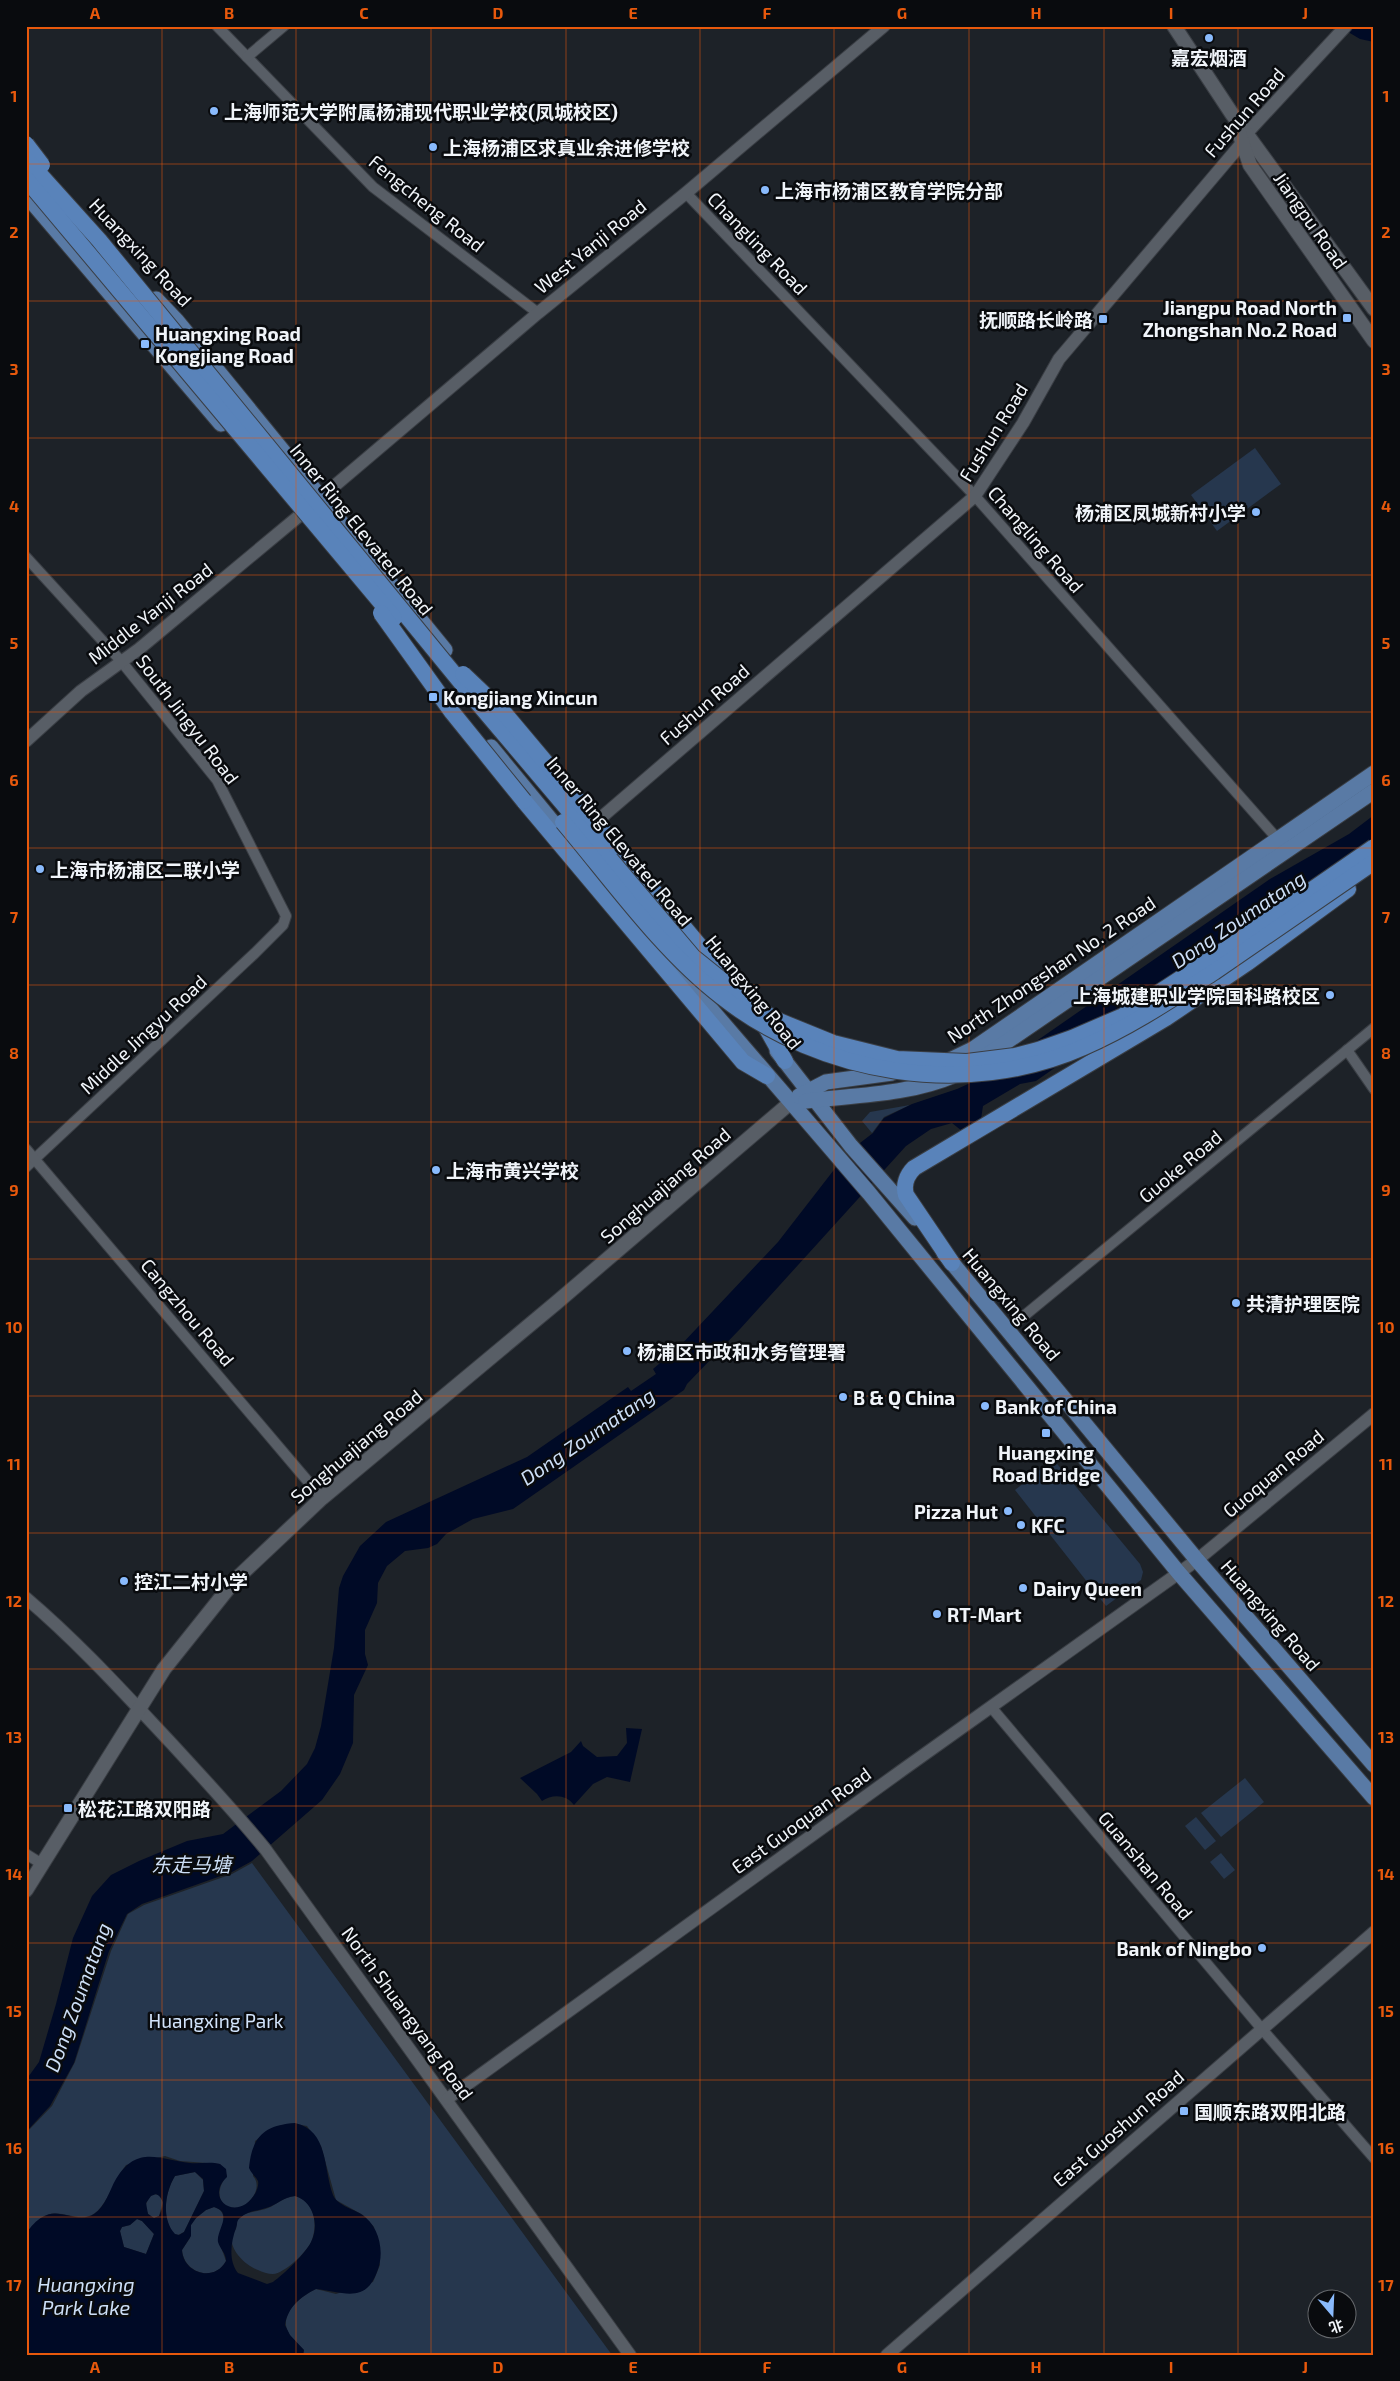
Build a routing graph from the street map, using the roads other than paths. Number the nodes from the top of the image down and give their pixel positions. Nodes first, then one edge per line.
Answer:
1 (217, 26) edge
2 (284, 26) edge
3 (884, 26) edge
4 (1174, 26) edge
5 (1345, 28) edge
6 (247, 58) junction
7 (1245, 138) junction
8 (26, 144) edge
9 (26, 153) edge
10 (26, 159) edge
11 (26, 179) edge
12 (686, 193) junction
13 (26, 194) edge
14 (99, 240) junction
15 (122, 294) junction
16 (1374, 309) edge
17 (538, 313) junction
18 (1374, 341) edge
19 (975, 496) junction
20 (321, 497) junction
21 (299, 516) junction
22 (340, 554) junction
23 (26, 557) edge
24 (420, 633) junction
25 (122, 661) junction
26 (26, 741) edge
27 (1374, 773) edge
28 (1374, 791) edge
29 (590, 827) junction
30 (570, 844) junction
31 (1283, 846) junction
32 (1374, 847) edge
33 (1374, 862) edge
34 (1374, 871) edge
35 (283, 925) joint
36 (1374, 1028) edge
37 (1347, 1050) junction
38 (785, 1061) junction
39 (767, 1076) junction
40 (1374, 1089) edge
41 (811, 1095) junction
42 (790, 1103) junction
43 (26, 1149) edge
44 (35, 1159) junction
45 (26, 1167) edge
46 (952, 1263) junction
47 (1008, 1329) junction
48 (1374, 1414) edge
49 (322, 1498) junction
50 (1197, 1560) junction
51 (1178, 1572) junction
52 (26, 1598) edge
53 (991, 1707) junction
54 (138, 1708) junction
55 (1374, 1765) edge
56 (1374, 1798) edge
57 (26, 1854) edge
58 (42, 1864) junction
59 (26, 1890) edge
60 (1374, 1932) edge
61 (1261, 2028) junction
62 (447, 2099) junction
63 (1374, 2158) edge
64 (630, 2355) edge
65 (887, 2355) edge

1 - 6 street, Fengcheng Road
2 - 6 street
3 - 12 street, West Yanji Road
4 - 7 main road, Jiangpu Road
5 - 7 street, Fushun Road
6 - 17 street, Fengcheng Road
7 - 16 main road, Jiangpu Road
7 - 18 main road, Jiangpu Road
7 - 19 street, Fushun Road
8 - 14 highway, bridge
9 - 20 main road, Huangxing Road
10 - 14 highway, Inner Ring Elevated Road, bridge
11 - 15 highway, Inner Ring Elevated Road, bridge
12 - 17 street, West Yanji Road
12 - 19 street, Changling Road
13 - 15 highway, bridge
13 - 21 main road
14 - 24 highway, Inner Ring Elevated Road, bridge
15 - 22 highway, Inner Ring Elevated Road, bridge
17 - 20 street, West Yanji Road
19 - 29 street, Fushun Road
19 - 31 street, Changling Road
20 - 21 street, West Yanji Road
20 - 29 main road, Huangxing Road
21 - 25 street, Middle Yanji Road
21 - 30 main road
22 - 33 highway, Inner Ring Elevated Road, bridge
22 - 39 highway, bridge
23 - 25 street, South Jingyu Road
24 - 32 highway, Inner Ring Elevated Road, bridge
24 - 38 highway, bridge
25 - 26 street, Middle Yanji Road
25 - 35 street, South Jingyu Road
27 - 31 main road, North Zhongshan No. 2 Road
28 - 31 main road, North Zhongshan No. 2 Road
29 - 30 street, Fushun Road
29 - 38 main road, Huangxing Road
30 - 39 main road
31 - 41 main road, North Zhongshan No. 2 Road
31 - 41 main road, North Zhongshan No. 2 Road
34 - 46 highway
35 - 44 street, Middle Jingyu Road
36 - 37 street, Guoke Road
37 - 40 street
37 - 47 street, Guoke Road
38 - 41 main road, Huangxing Road
39 - 42 main road
41 - 42 main road, North Zhongshan No. 2 Road
41 - 46 main road, Huangxing Road
42 - 49 main road, Songhuajiang Road
42 - 51 main road
43 - 44 street, Cangzhou Road
44 - 45 street, Middle Jingyu Road
44 - 49 street, Cangzhou Road
46 - 47 main road, Huangxing Road
47 - 50 main road, Huangxing Road
48 - 50 street, Guoquan Road
49 - 54 main road, Songhuajiang Road
50 - 51 street, Guoquan Road
50 - 55 main road, Huangxing Road
51 - 53 street, East Guoquan Road
51 - 56 main road
52 - 54 street, North Shuangyang Road
53 - 61 street, Guanshan Road
53 - 62 street, East Guoquan Road
54 - 58 main road, Songhuajiang Road
54 - 62 street, North Shuangyang Road
57 - 58 street
58 - 59 main road, Songhuajiang Road
60 - 61 street, East Guoshun Road
61 - 63 street, Guanshan Road
61 - 65 street, East Guoshun Road
62 - 64 street, North Shuangyang Road

